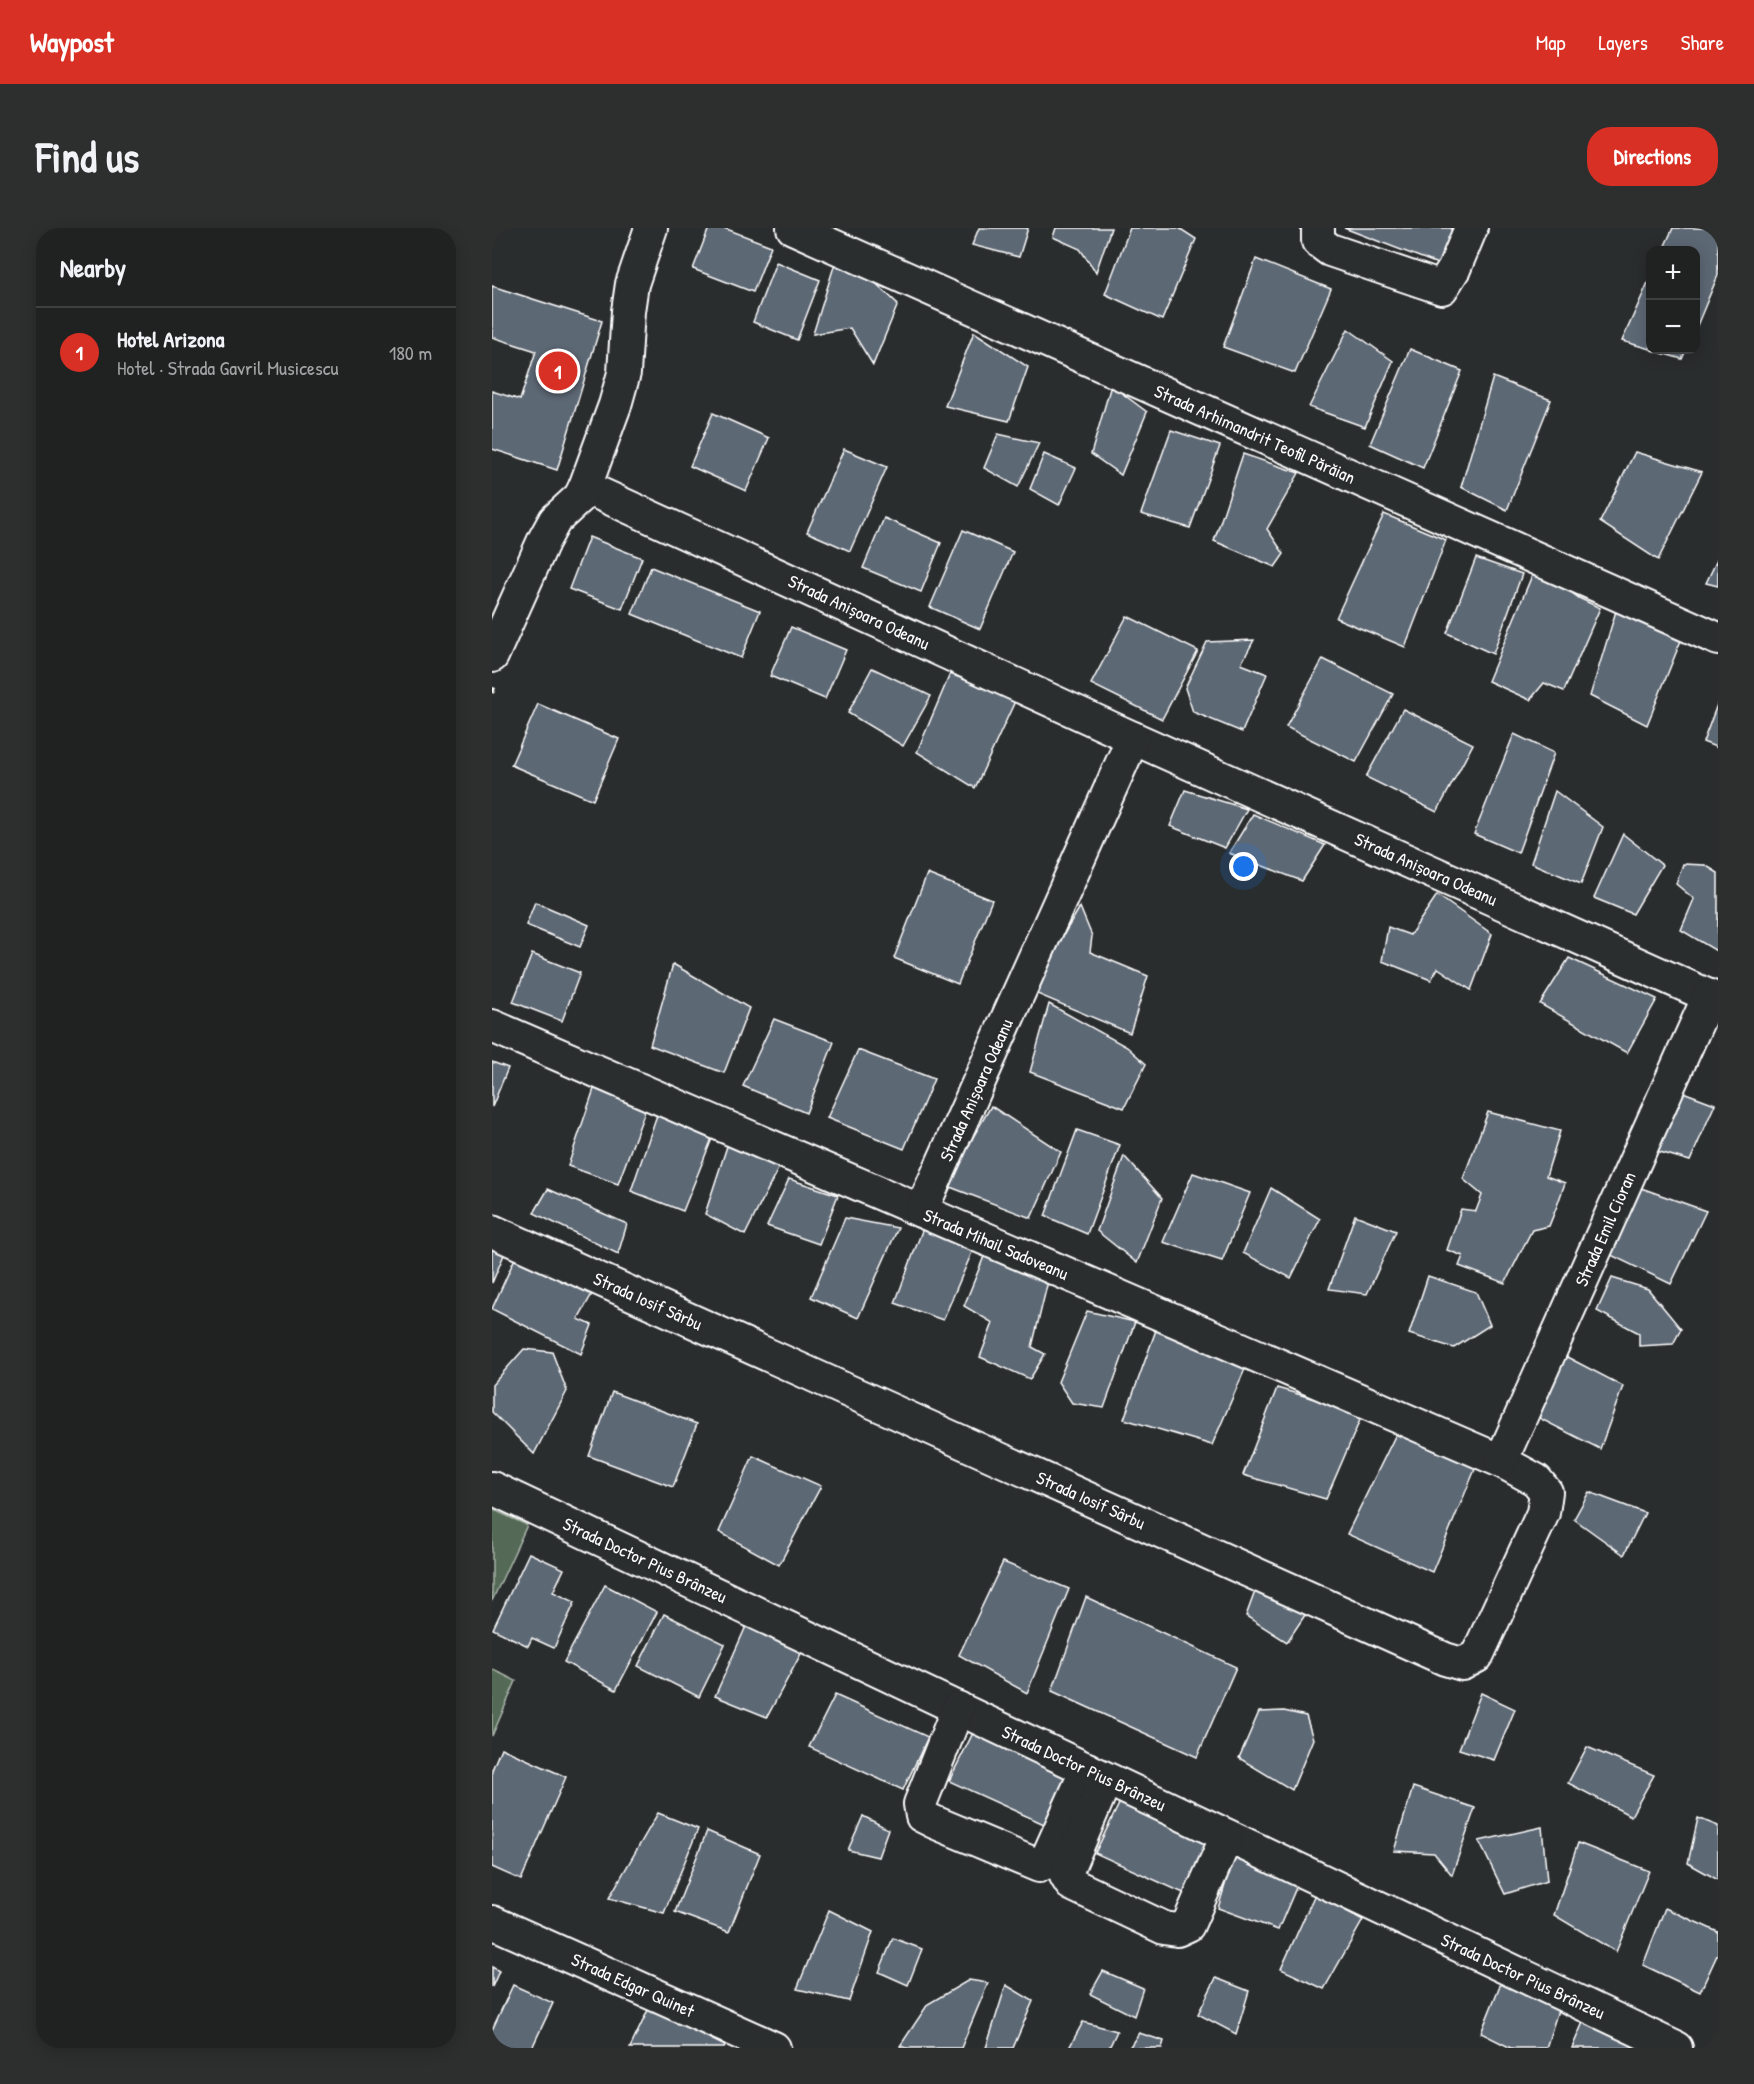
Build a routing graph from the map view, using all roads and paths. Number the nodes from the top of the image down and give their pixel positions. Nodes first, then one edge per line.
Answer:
1 (651, 228) edge
2 (792, 228) edge
3 (1318, 228) edge
4 (1471, 228) edge
5 (585, 487) junction
6 (1718, 639) edge
7 (492, 656) edge
8 (1134, 738) junction
9 (1714, 998) edge
10 (492, 1026) edge
11 (921, 1211) junction
12 (492, 1231) edge
13 (1501, 1461) junction
14 (492, 1488) edge
15 (958, 1708) junction
16 (1096, 1773) junction
17 (1227, 1836) junction
18 (492, 1922) edge
19 (774, 2048) edge
20 (1676, 2048) edge

1 - 5 street
2 - 6 street, Strada Arhimandrit Teofil Părăian
3 - 4 street
5 - 7 street
5 - 8 street, Strada Anișoara Odeanu
8 - 9 street, Strada Anișoara Odeanu
8 - 11 street, Strada Anișoara Odeanu
9 - 13 street, Strada Emil Cioran
10 - 11 street, Strada Mihail Sadoveanu
11 - 13 street, Strada Mihail Sadoveanu
12 - 13 street, Strada Iosif Sârbu
14 - 15 street, Strada Doctor Pius Brânzeu
15 - 16 street, Strada Doctor Pius Brânzeu
15 - 16 street
16 - 17 street, Strada Doctor Pius Brânzeu
16 - 17 street
17 - 20 street, Strada Doctor Pius Brânzeu
18 - 19 street, Strada Edgar Quinet

